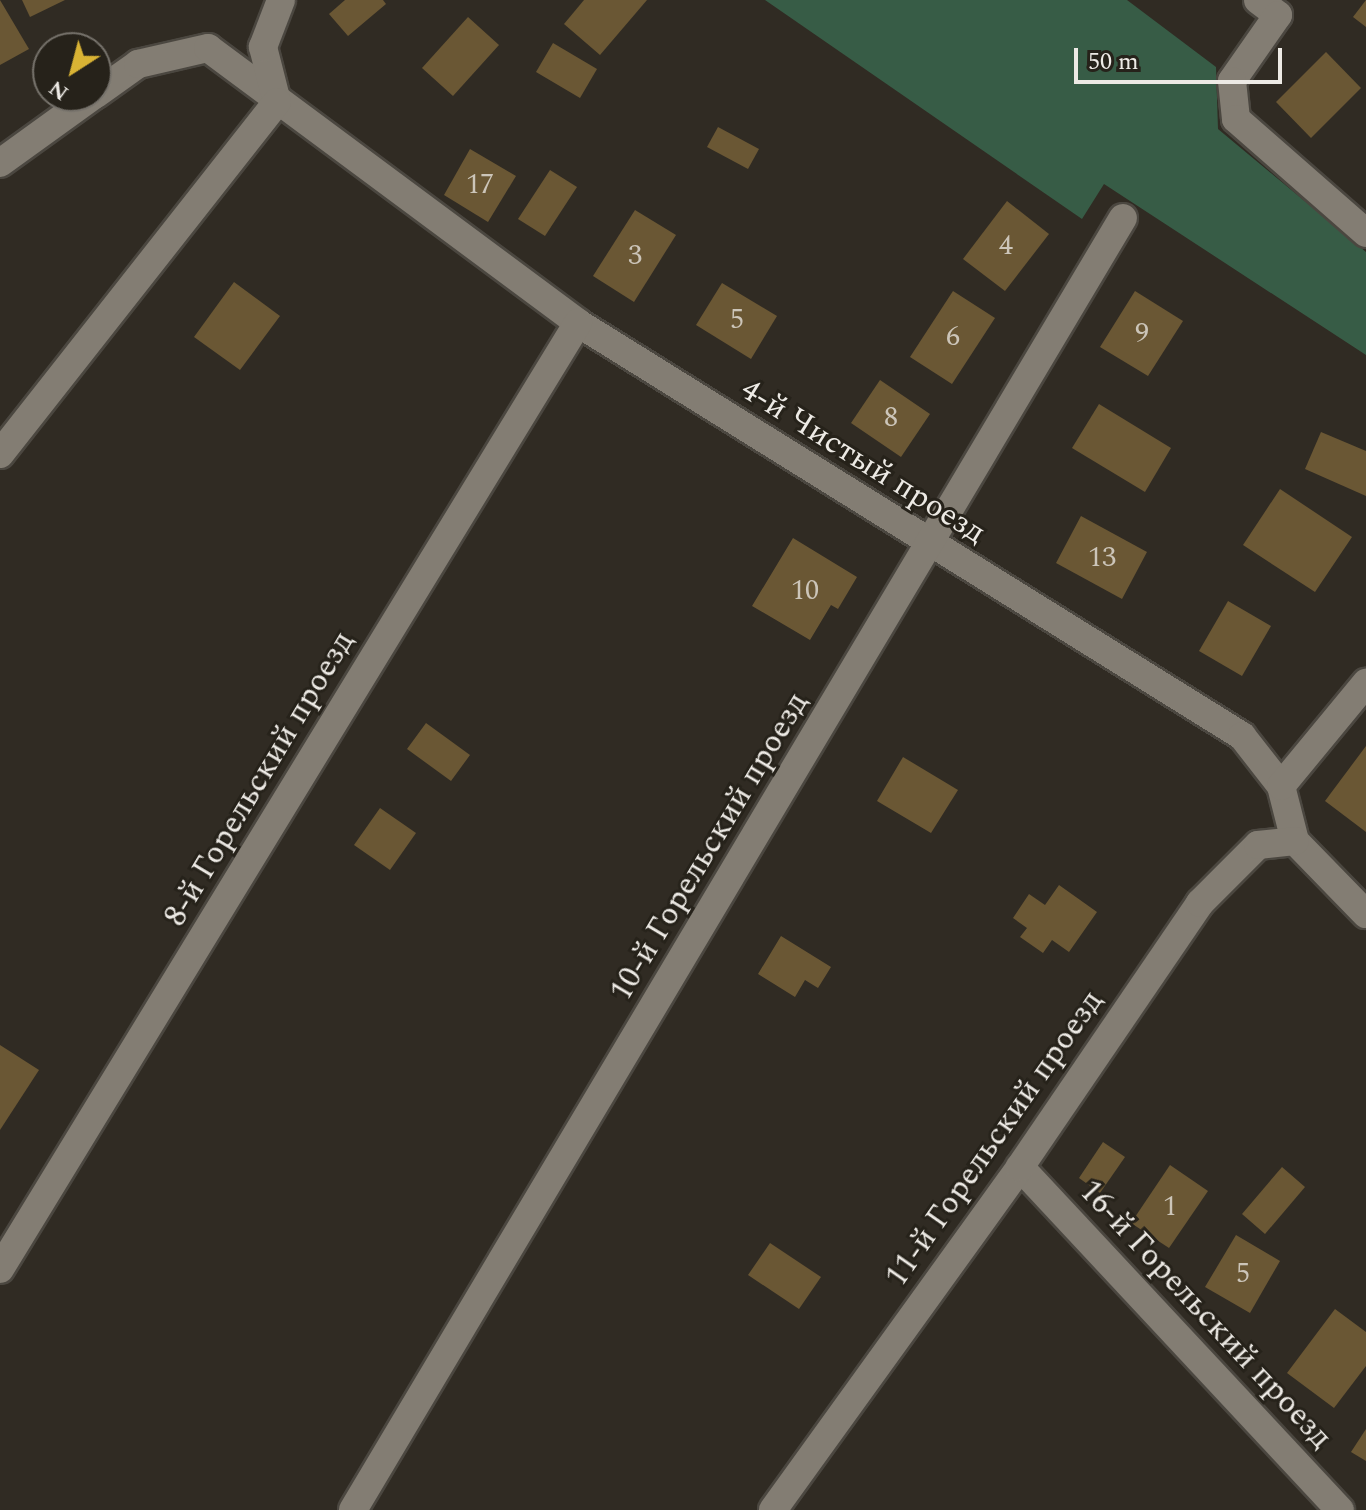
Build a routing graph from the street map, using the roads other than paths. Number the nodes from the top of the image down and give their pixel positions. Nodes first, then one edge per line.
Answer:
1 (281, 0) edge
2 (1275, 5) edge
3 (112, 82) edge
4 (277, 102) junction
5 (70, 112) edge
6 (0, 163) edge
7 (1123, 218) dead end
8 (1366, 233) edge
9 (578, 323) junction
10 (0, 454) edge
11 (931, 545) junction
12 (1366, 683) edge
13 (1281, 786) junction
14 (1295, 841) junction
15 (1366, 914) edge
16 (1020, 1167) junction
17 (0, 1269) edge
18 (778, 1508) edge
19 (353, 1510) edge
20 (1340, 1510) edge

1 - 4 street
2 - 8 street
3 - 4 street, 4-й Чистый проезд
4 - 9 street, 4-й Чистый проезд
4 - 10 street
5 - 6 street
7 - 11 street, 10-й Горельский проезд
9 - 11 street, 4-й Чистый проезд
9 - 17 street, 8-й Горельский проезд
11 - 13 street, 4-й Чистый проезд
11 - 19 street, 10-й Горельский проезд
12 - 13 street
13 - 14 street, 4-й Чистый проезд
14 - 15 street, 4-й Чистый проезд
14 - 16 street, 11-й Горельский проезд
16 - 18 street, 11-й Горельский проезд
16 - 20 street, 16-й Горельский проезд

